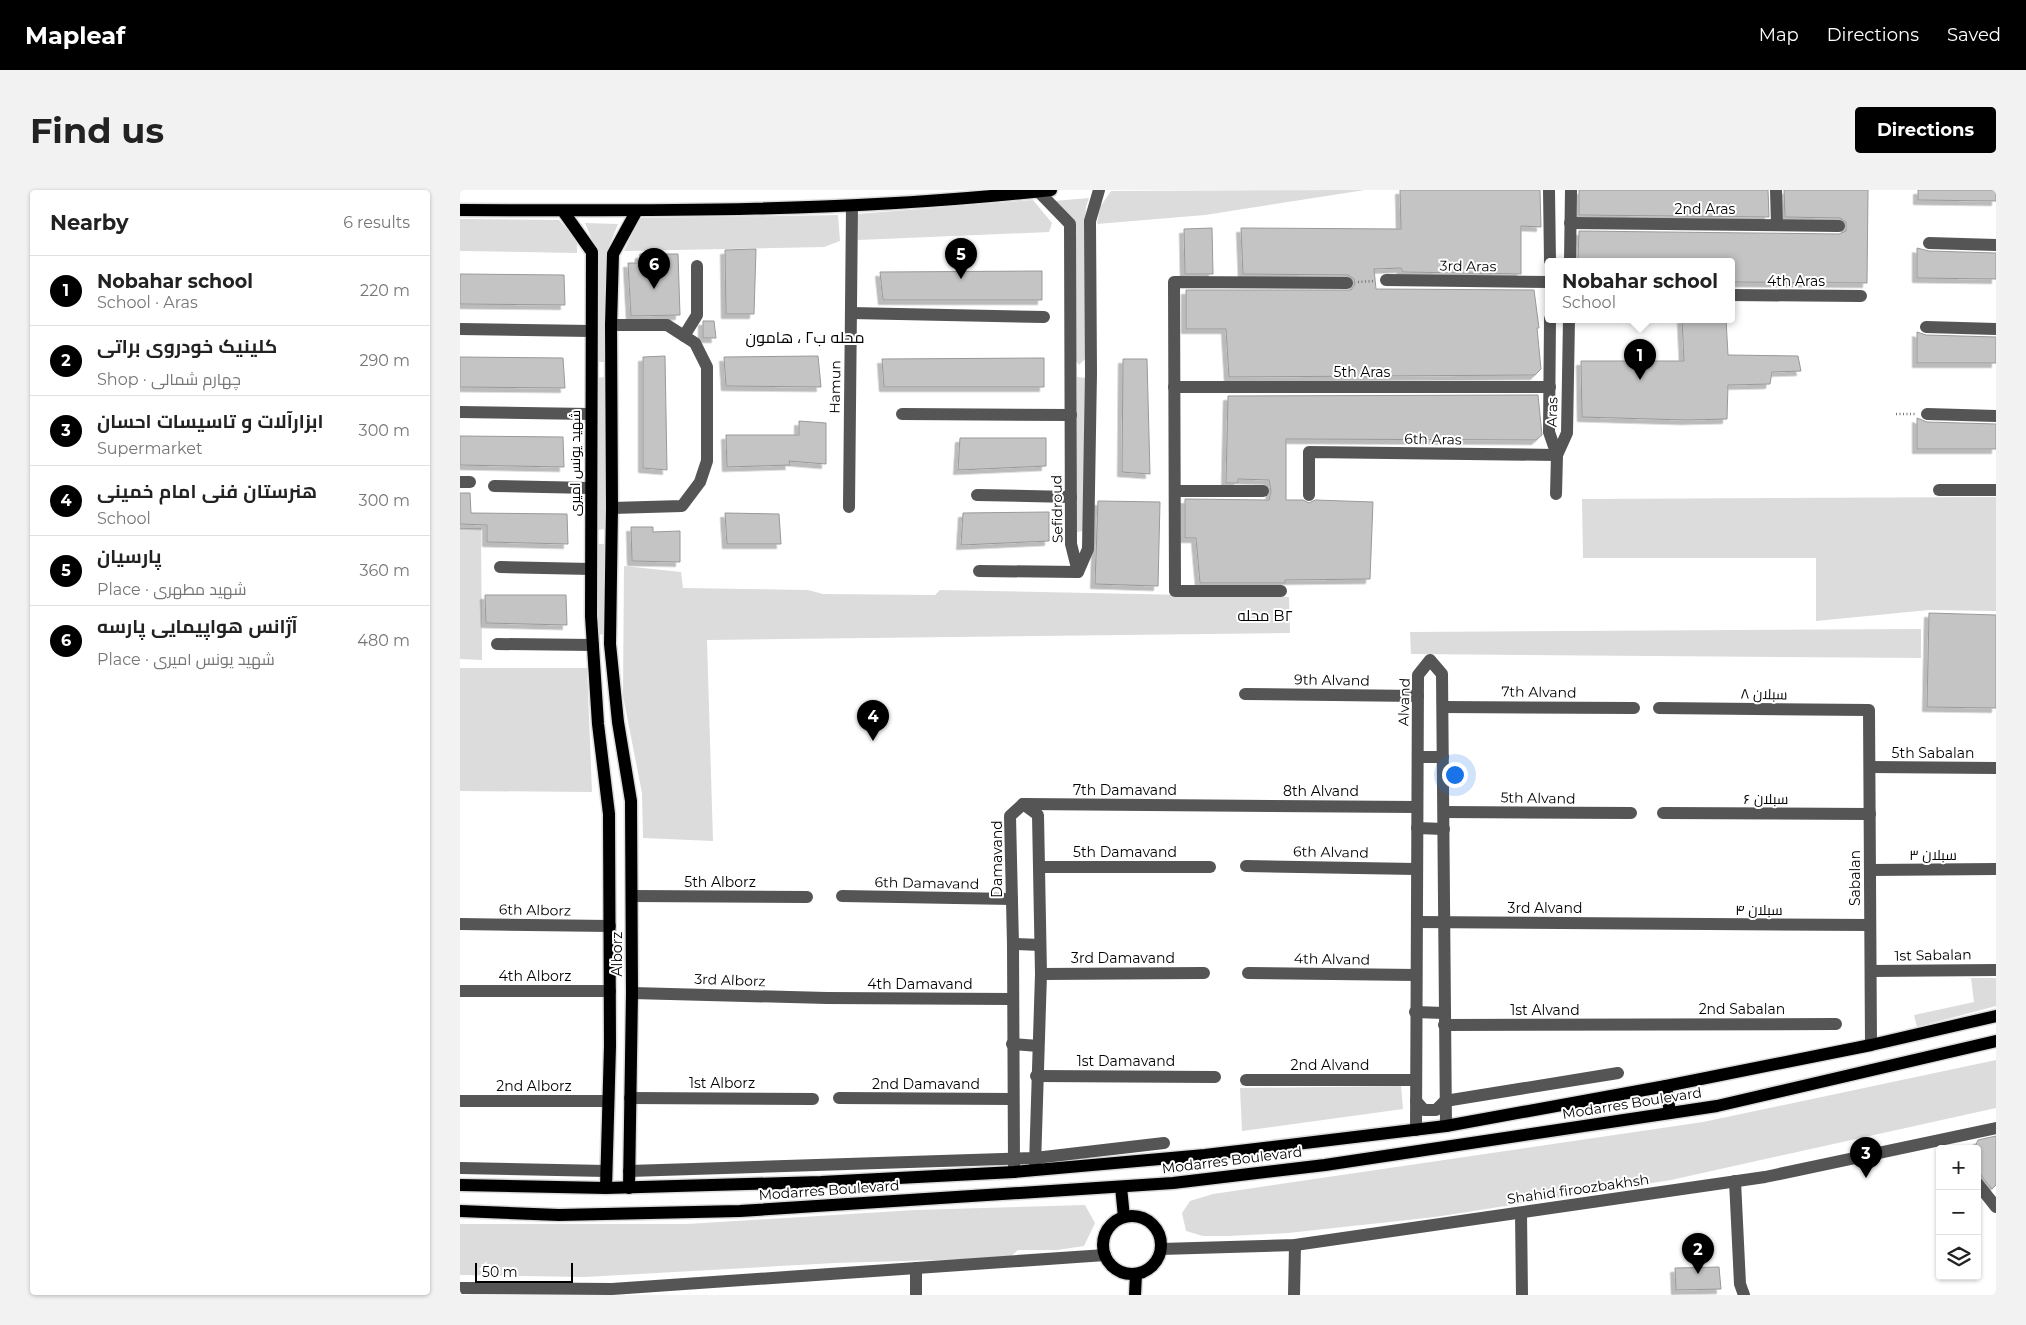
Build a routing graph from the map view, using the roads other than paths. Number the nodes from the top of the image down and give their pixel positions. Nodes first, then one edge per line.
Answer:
1 (1052, 190) edge
2 (1099, 190) edge
3 (1549, 190) edge
4 (1571, 190) edge
5 (1776, 190) edge
6 (1038, 192) junction
7 (852, 206) junction
8 (460, 210) edge
9 (563, 211) junction
10 (636, 212) junction
11 (1570, 223) junction
12 (1777, 225) junction
13 (1840, 226) dead end
14 (1929, 243) dead end
15 (1996, 245) edge
16 (1550, 256) edge
17 (1570, 256) edge
18 (697, 266) dead end
19 (1386, 280) road end
20 (1545, 282) edge
21 (1348, 283) road end
22 (1735, 295) edge
23 (1861, 296) dead end
24 (851, 313) junction
25 (1044, 317) dead end
26 (1569, 323) edge
27 (611, 325) junction
28 (1550, 325) edge
29 (1926, 327) dead end
30 (460, 329) edge
31 (1996, 329) edge
32 (591, 331) junction
33 (1569, 332) junction
34 (684, 336) junction
35 (590, 370) junction
36 (611, 371) junction
37 (1072, 373) junction
38 (1091, 373) junction
39 (1550, 387) junction
40 (1174, 388) junction
41 (460, 412) edge
42 (590, 414) junction
43 (902, 414) dead end
44 (1927, 414) road end
45 (1071, 415) junction
46 (1996, 416) edge
47 (1557, 456) junction
48 (494, 486) dead end
49 (591, 488) junction
50 (1939, 490) dead end
51 (1996, 490) edge
52 (1175, 491) junction
53 (1263, 491) dead end
54 (1556, 494) dead end
55 (977, 495) dead end
56 (1309, 495) dead end
57 (1071, 497) junction
58 (612, 508) junction
59 (849, 508) dead end
60 (591, 536) junction
61 (612, 538) junction
62 (1071, 538) junction
63 (1088, 539) junction
64 (500, 567) dead end
65 (591, 569) junction
66 (979, 571) dead end
67 (1078, 572) junction
68 (1281, 592) dead end
69 (497, 644) dead end
70 (610, 644) junction
71 (593, 645) junction
72 (1245, 694) dead end
73 (1418, 696) junction
74 (1443, 706) junction
75 (1634, 708) dead end
76 (1659, 708) dead end
77 (1869, 710) joint
78 (598, 724) joint
79 (1419, 757) junction
80 (1443, 757) junction
81 (1870, 767) junction
82 (1996, 768) edge
83 (1023, 804) junction
84 (1226, 806) joint
85 (1417, 807) junction
86 (1444, 812) junction
87 (1632, 813) dead end
88 (1662, 813) dead end
89 (1870, 814) junction
90 (1417, 828) junction
91 (1444, 829) junction
92 (609, 844) junction
93 (632, 844) junction
94 (1246, 866) dead end
95 (1040, 867) junction
96 (1210, 867) dead end
97 (1416, 869) junction
98 (1996, 869) edge
99 (1870, 870) junction
100 (632, 896) junction
101 (842, 896) dead end
102 (807, 897) dead end
103 (1012, 899) junction
104 (1417, 922) junction
105 (1443, 922) junction
106 (460, 924) edge
107 (1648, 924) joint
108 (1870, 925) junction
109 (610, 926) junction
110 (1013, 944) junction
111 (1040, 945) junction
112 (1996, 970) edge
113 (1871, 971) junction
114 (1204, 973) dead end
115 (1248, 973) dead end
116 (1041, 974) junction
117 (1416, 975) junction
118 (460, 991) edge
119 (610, 992) junction
120 (632, 992) junction
121 (827, 998) joint
122 (1012, 999) junction
123 (1415, 1012) junction
124 (1996, 1016) edge
125 (1444, 1019) junction
126 (1647, 1024) joint
127 (1836, 1024) dead end
128 (1996, 1041) edge
129 (1012, 1044) junction
130 (631, 1045) junction
131 (1871, 1045) junction
132 (610, 1046) junction
133 (1038, 1046) junction
134 (1618, 1073) dead end
135 (1036, 1076) junction
136 (1215, 1077) dead end
137 (1246, 1080) dead end
138 (1415, 1080) junction
139 (1666, 1086) junction
140 (630, 1098) junction
141 (839, 1098) dead end
142 (813, 1099) dead end
143 (1012, 1099) junction
144 (460, 1101) edge
145 (607, 1101) junction
146 (1416, 1101) junction
147 (1445, 1101) junction
148 (1670, 1113) junction
149 (1446, 1126) junction
150 (1996, 1128) edge
151 (1416, 1130) junction
152 (1164, 1143) dead end
153 (1948, 1145) edge
154 (1936, 1147) edge
155 (1014, 1158) junction
156 (1035, 1164) junction
157 (460, 1168) edge
158 (629, 1171) junction
159 (606, 1172) junction
160 (1014, 1172) junction
161 (1735, 1181) junction
162 (821, 1182) junction
163 (460, 1185) edge
164 (1121, 1187) junction
165 (606, 1188) junction
166 (629, 1188) junction
167 (1981, 1188) edge
168 (823, 1206) junction
169 (1996, 1207) edge
170 (460, 1211) edge
171 (1522, 1212) junction
172 (1124, 1217) junction
173 (1295, 1245) junction
174 (1161, 1249) junction
175 (1105, 1255) junction
176 (916, 1268) junction
177 (1136, 1274) junction
178 (460, 1288) edge
179 (684, 1290) edge
180 (916, 1295) edge
181 (1135, 1295) edge
182 (1294, 1295) edge
183 (1522, 1295) edge
184 (1744, 1295) edge

1 - 6 main road
2 - 38 street
3 - 16 street
4 - 11 street
5 - 12 street
6 - 7 main road
6 - 37 street, Sefidroud
7 - 10 main road
7 - 24 street, Hamun
8 - 9 main road
9 - 10 main road
9 - 32 main road, شهید یونس امیری
10 - 27 main road
11 - 12 street, 2nd Aras
11 - 17 street
12 - 13 street, 2nd Aras
14 - 15 street
16 - 17 street
18 - 34 street
19 - 20 street, 3rd Aras
21 - 40 street
22 - 23 street, 4th Aras
24 - 25 street
24 - 59 street, Hamun
26 - 33 street, Aras
27 - 34 street
27 - 36 main road
28 - 33 street
28 - 39 street, Aras
29 - 31 street
30 - 32 street
32 - 35 main road, شهید یونس امیری
33 - 47 street, Aras
34 - 58 street
35 - 36 main road
35 - 42 main road, شهید یونس امیری
36 - 58 main road
37 - 38 street
37 - 45 street, Sefidroud
38 - 63 street
39 - 40 street, 5th Aras
39 - 47 street, Aras
40 - 52 street
41 - 42 street
42 - 49 main road, شهید یونس امیری
43 - 45 street
44 - 46 street
45 - 57 street, Sefidroud
47 - 54 street
47 - 56 street, 6th Aras
48 - 49 street
49 - 60 main road, شهید یونس امیری
50 - 51 street
52 - 53 street
52 - 68 street
55 - 57 street
57 - 62 street, Sefidroud
58 - 61 main road
60 - 61 main road
60 - 65 main road, شهید یونس امیری
61 - 70 main road
62 - 63 street
62 - 67 street, Sefidroud
63 - 67 street
64 - 65 street
65 - 71 main road, شهید یونس امیری
66 - 67 street
69 - 71 street
70 - 71 main road
70 - 93 main road, Alborz
71 - 78 main road, شهید یونس امیری
72 - 73 street, 9th Alvand
73 - 74 street, Alvand
73 - 79 street, Alvand
74 - 75 street, 7th Alvand
74 - 80 street, Alvand
76 - 77 street, سبلان ۸
77 - 81 street, Sabalan
78 - 92 main road, Alborz
79 - 80 street
79 - 85 street, Alvand
80 - 86 street, Alvand
81 - 82 street, 5th Sabalan
81 - 89 street, Sabalan
83 - 84 street, 7th Damavand
83 - 95 street
83 - 103 street, Damavand
84 - 85 street, 8th Alvand
85 - 90 street, Alvand
86 - 87 street, 5th Alvand
86 - 91 street, Alvand
88 - 89 street, سبلان ۶
89 - 99 street, Sabalan
90 - 91 street
90 - 97 street, Alvand
91 - 105 street, Alvand
92 - 93 main road
92 - 109 main road, Alborz
93 - 100 main road, Alborz
94 - 97 street, 6th Alvand
95 - 96 street, 5th Damavand
95 - 111 street
97 - 104 street, Alvand
98 - 99 street, سبلان ۳
99 - 108 street, Sabalan
100 - 102 street, 5th Alborz
100 - 120 main road, Alborz
101 - 103 street, 6th Damavand
103 - 110 street, Damavand
104 - 105 street, 3rd Alvand
104 - 117 street, Alvand
105 - 107 street, 3rd Alvand
105 - 125 street, Alvand
106 - 109 street, 6th Alborz
107 - 108 street, سبلان ۴
108 - 113 street, Sabalan
109 - 119 main road, Alborz
110 - 111 street
110 - 122 street, Damavand
111 - 116 street
112 - 113 street, 1st Sabalan
113 - 131 street, Sabalan
114 - 116 street, 3rd Damavand
115 - 117 street, 4th Alvand
116 - 133 street
117 - 123 street, Alvand
118 - 119 street, 4th Alborz
119 - 132 main road, Alborz
120 - 121 street, 3rd Alborz
120 - 130 main road, Alborz
121 - 122 street, 4th Damavand
122 - 129 street, Damavand
123 - 125 street, 1st Alvand
123 - 138 street, Alvand
124 - 131 main road, Modarres Boulevard
125 - 126 street, 1st Alvand
125 - 147 street, Alvand
126 - 127 street, 2nd Sabalan
128 - 148 main road, Modarres Boulevard
129 - 133 street
129 - 143 street, Damavand
130 - 132 main road
130 - 140 main road, Alborz
131 - 139 main road, Modarres Boulevard
132 - 145 main road, Alborz
133 - 135 street
134 - 147 street
135 - 136 street, 1st Damavand
135 - 156 street
137 - 138 street, 2nd Alvand
138 - 146 street, Alvand
139 - 148 main road
139 - 149 main road, Modarres Boulevard
140 - 142 street, 1st Alborz
140 - 158 main road, Alborz
141 - 143 street, 2nd Damavand
143 - 155 street, Damavand
144 - 145 street, 2nd Alborz
145 - 159 main road, Alborz
146 - 147 street
146 - 151 street, Alvand
147 - 149 street, Alvand
148 - 164 main road, Modarres Boulevard
149 - 151 main road, Modarres Boulevard
150 - 153 street, Shahid firoozbakhsh
151 - 156 main road, Modarres Boulevard
152 - 156 street
154 - 161 street, Shahid firoozbakhsh
155 - 156 street
155 - 158 street
155 - 160 street, Damavand
156 - 160 main road, Modarres Boulevard
157 - 159 street
158 - 159 main road
158 - 166 main road, Alborz
159 - 165 main road, Alborz
160 - 162 main road, Modarres Boulevard
161 - 171 street, Shahid firoozbakhsh
161 - 184 street
162 - 166 main road, Modarres Boulevard
162 - 168 main road
163 - 165 main road, Modarres Boulevard
164 - 168 main road, Modarres Boulevard
164 - 172 main road
165 - 166 main road, Modarres Boulevard
167 - 169 street
168 - 170 main road, Modarres Boulevard
171 - 173 street, Shahid firoozbakhsh
171 - 183 street
172 - 174 main road
172 - 175 main road
173 - 174 street, Shahid firoozbakhsh
173 - 182 street
174 - 177 main road
175 - 176 street
175 - 177 main road
176 - 179 street
176 - 180 street
177 - 181 main road
178 - 179 street

